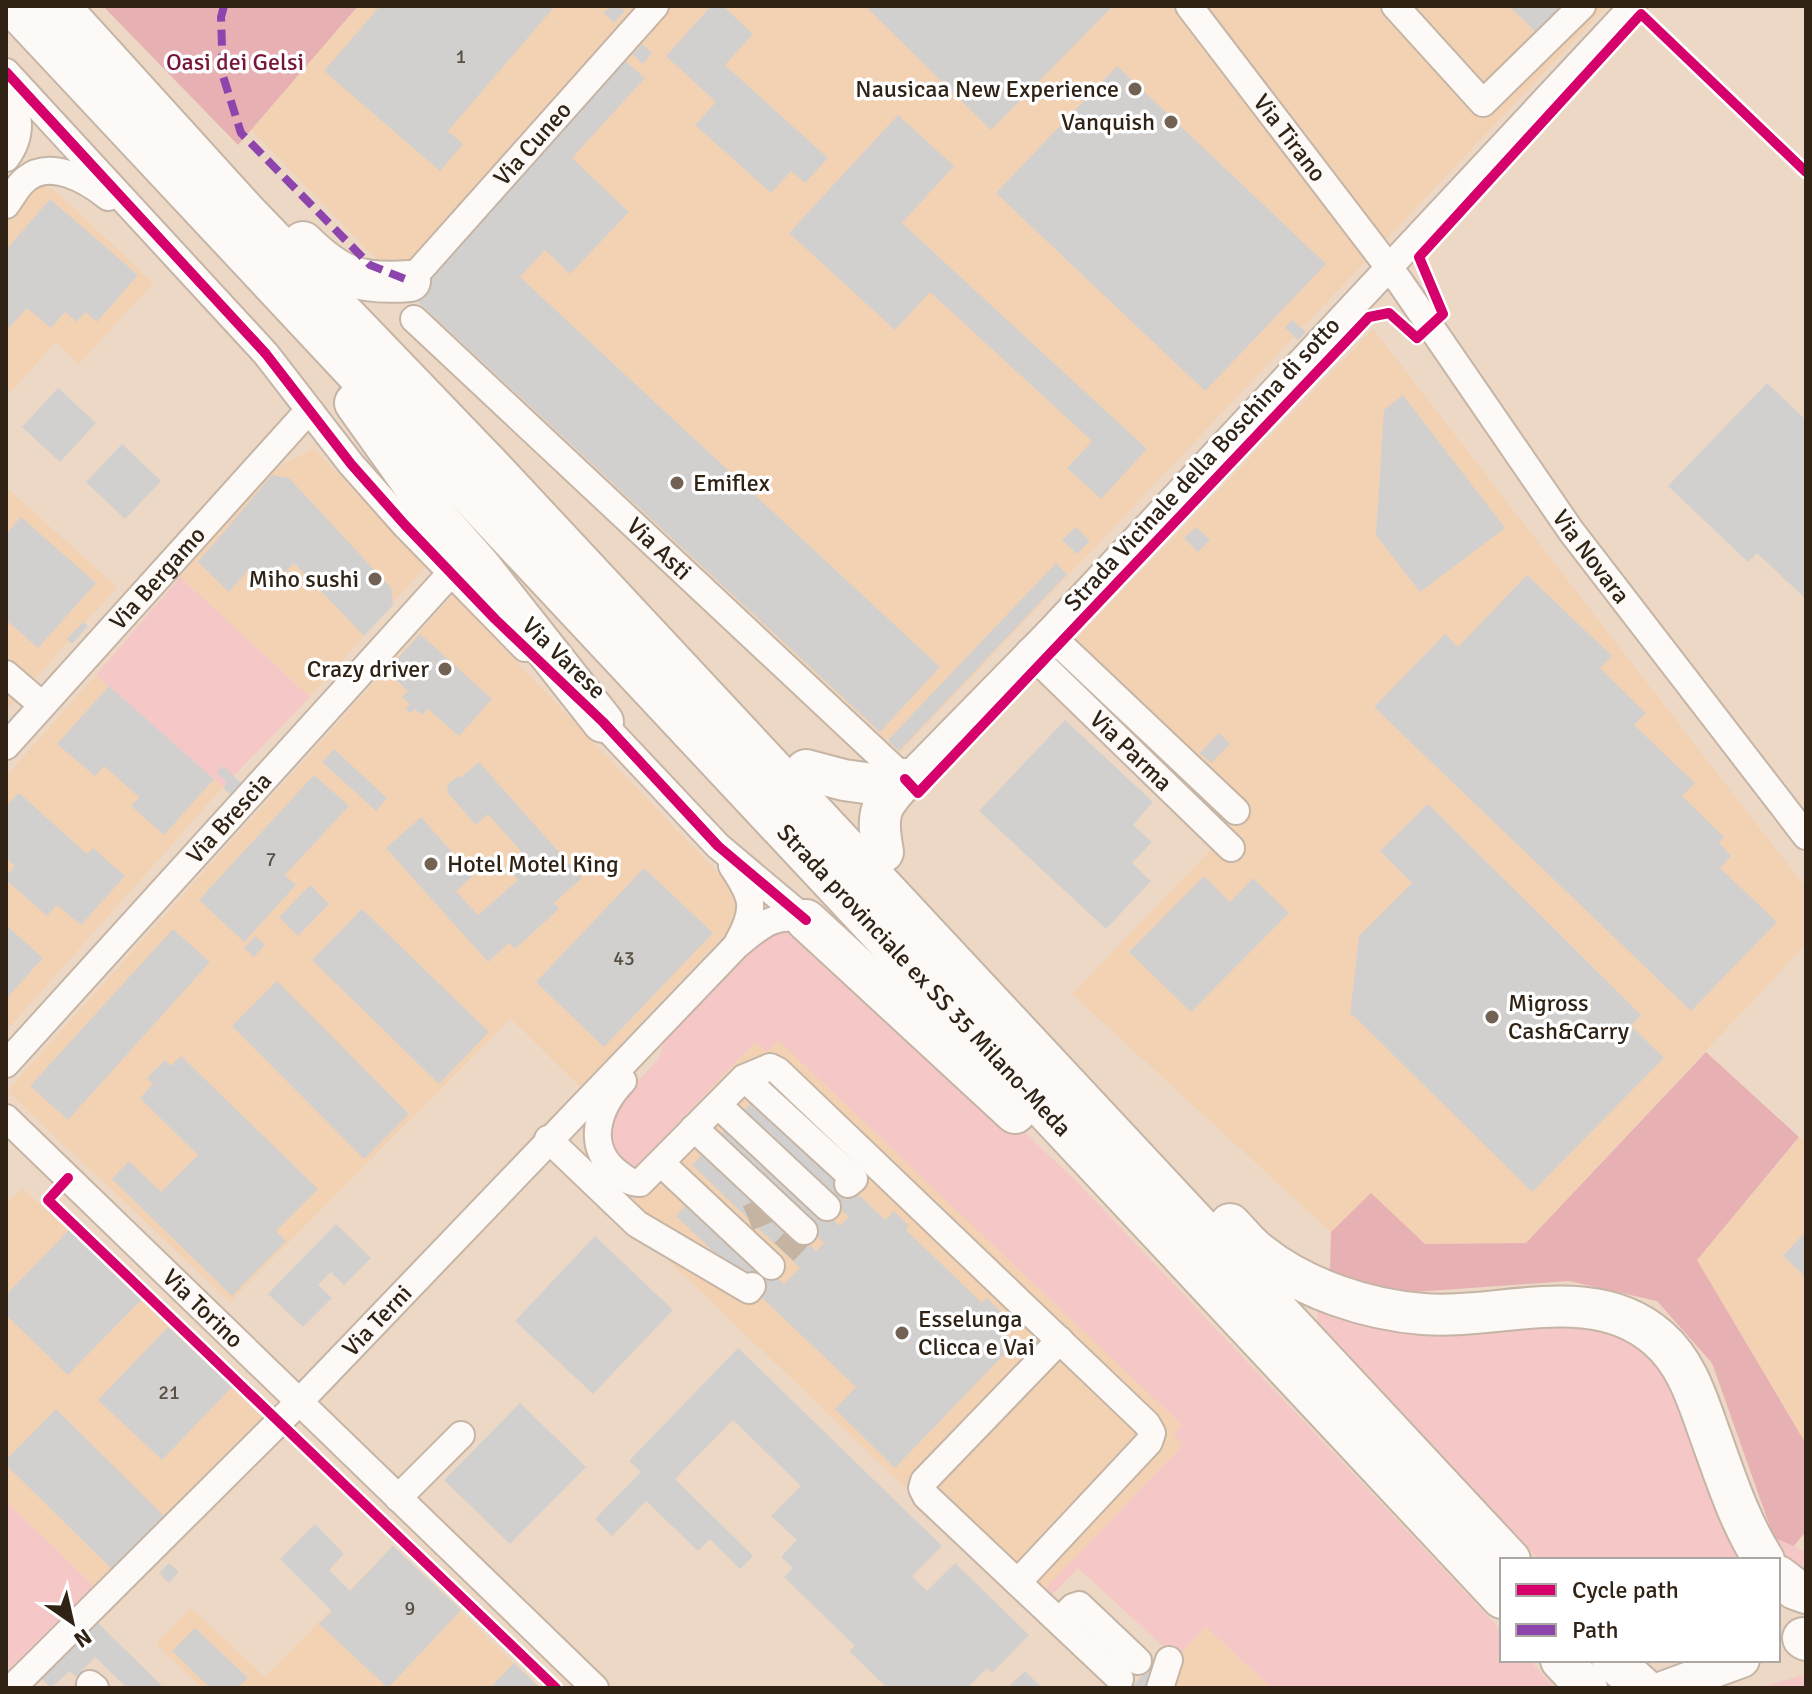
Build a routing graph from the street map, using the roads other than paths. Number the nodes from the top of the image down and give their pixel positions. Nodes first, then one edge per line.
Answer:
1 (13, 6) edge
2 (655, 6) edge
3 (1189, 6) edge
4 (1395, 6) edge
5 (1582, 6) edge
6 (1633, 6) edge
7 (60, 7) edge
8 (6, 72) edge
9 (6, 90) edge
10 (10, 152) edge
11 (21, 179) edge
12 (182, 188) junction
13 (6, 205) edge
14 (244, 210) junction
15 (1390, 269) junction
16 (192, 275) junction
17 (412, 300) junction
18 (358, 352) junction
19 (309, 410) junction
20 (451, 573) junction
21 (617, 606) junction
22 (1048, 633) junction
23 (1029, 652) junction
24 (6, 674) edge
25 (42, 705) junction
26 (603, 722) junction
27 (6, 746) edge
28 (806, 770) junction
29 (905, 779) junction
30 (1236, 811) dead end
31 (1806, 836) edge
32 (718, 846) junction
33 (1231, 848) dead end
34 (883, 852) junction
35 (806, 920) junction
36 (736, 946) junction
37 (656, 1028) junction
38 (6, 1064) edge
39 (744, 1078) junction
40 (718, 1105) junction
41 (6, 1118) edge
42 (694, 1128) junction
43 (552, 1135) junction
44 (665, 1158) junction
45 (631, 1183) junction
46 (765, 1211) junction
47 (806, 1229) junction
48 (1060, 1340) junction
49 (300, 1401) junction
50 (461, 1435) dead end
51 (398, 1498) junction
52 (1417, 1508) junction
53 (1508, 1558) edge
54 (1763, 1558) edge
55 (1780, 1578) edge
56 (1018, 1582) junction
57 (1806, 1593) edge
58 (1500, 1596) edge
59 (1169, 1660) dead end
60 (1556, 1662) edge
61 (1563, 1662) edge
62 (1605, 1662) edge
63 (1614, 1662) edge
64 (1736, 1662) edge
65 (1129, 1670) dead end
66 (12, 1688) edge
67 (595, 1688) edge
68 (1160, 1688) edge
69 (1575, 1688) edge
70 (1587, 1688) edge
71 (1629, 1688) edge
72 (1643, 1688) edge
73 (1665, 1688) edge

1 - 12 highway
2 - 17 street, Via Cuneo
3 - 15 street, Via Tirano
4 - 5 street
6 - 15 street
7 - 14 highway
8 - 16 street
9 - 10 street
10 - 11 street
11 - 13 street
11 - 16 street
12 - 18 highway
12 - 26 highway
14 - 17 highway
14 - 18 highway
15 - 22 street
15 - 31 street, Via Novara
16 - 19 street, Via Varese
17 - 29 street, Via Asti
18 - 21 highway, Strada provinciale ex SS 35 Milano-Meda
18 - 52 highway, Strada provinciale ex SS 35 Milano-Meda
19 - 20 street, Via Varese
19 - 25 street, Via Bergamo
20 - 26 street, Via Varese
20 - 38 street, Via Brescia
21 - 28 highway
21 - 53 highway, Strada provinciale ex SS 35 Milano-Meda
22 - 23 street
22 - 30 street, Via Parma
23 - 29 street
23 - 33 street, Via Parma
24 - 25 street
25 - 27 street, Via Bergamo
26 - 32 street, Via Varese
28 - 29 highway
28 - 34 highway
29 - 34 highway
32 - 35 street, Via Varese
32 - 36 street
34 - 54 highway
35 - 36 street
35 - 52 highway
36 - 37 street, Via Terni
37 - 43 street, Via Terni
37 - 45 street
39 - 40 street
39 - 47 street
39 - 48 street
40 - 42 street
40 - 47 street
41 - 49 street, Via Torino
42 - 44 street
42 - 46 street
43 - 45 street
43 - 47 street
43 - 49 street, Via Terni
44 - 45 street
44 - 46 street
44 - 47 street
46 - 47 street
48 - 56 street
48 - 56 street
49 - 51 street, Via Torino
49 - 66 street, Via Terni
50 - 51 street
51 - 67 street, Via Torino
52 - 58 highway, Strada provinciale ex SS 35 Milano-Meda
55 - 57 highway
56 - 65 street
59 - 68 street
60 - 69 highway
61 - 70 highway
62 - 71 highway
63 - 72 highway
64 - 73 main road

